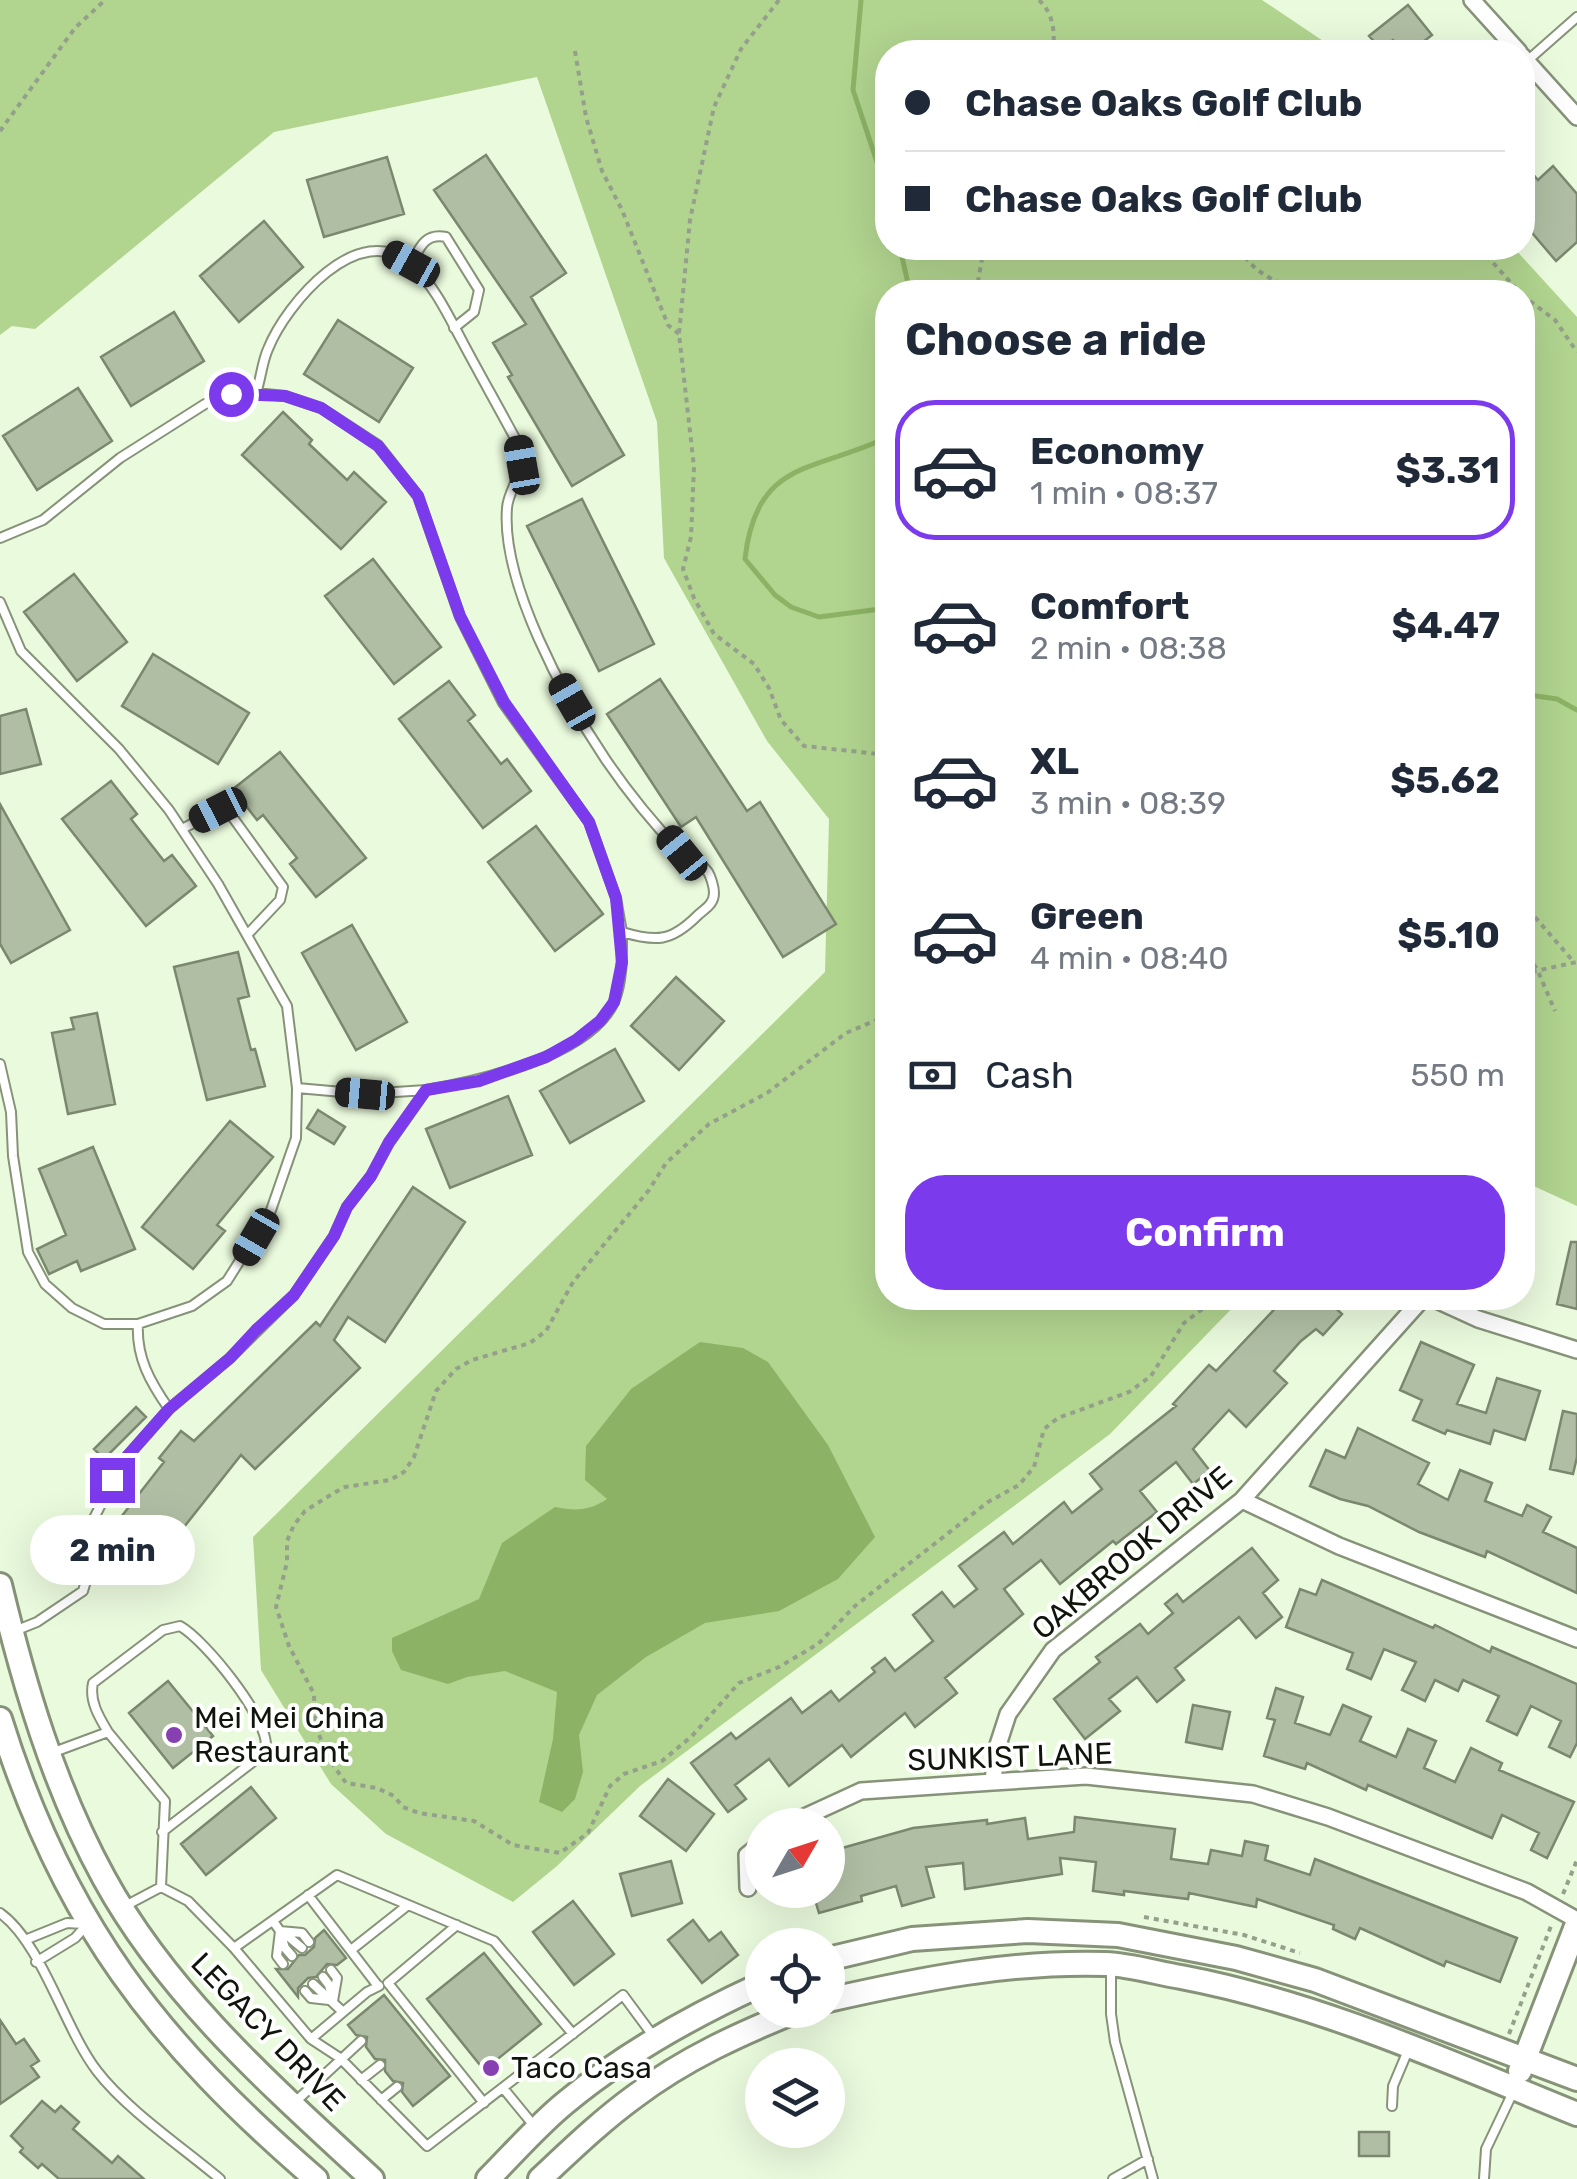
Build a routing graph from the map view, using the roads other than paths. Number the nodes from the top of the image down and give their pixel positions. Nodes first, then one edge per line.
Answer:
1 (1472, 0) edge
2 (1577, 17) edge
3 (1508, 40) edge
4 (1535, 47) edge
5 (1535, 69) edge
6 (1577, 116) edge
7 (411, 264) junction
8 (454, 328) junction
9 (256, 393) junction
10 (0, 538) edge
11 (0, 602) edge
12 (182, 828) junction
13 (622, 932) junction
14 (247, 935) junction
15 (0, 1064) edge
16 (1, 1077) edge
17 (297, 1088) junction
18 (426, 1090) junction
19 (11, 1112) junction
20 (0, 1114) edge
21 (1412, 1310) edge
22 (1458, 1310) edge
23 (138, 1324) junction
24 (1577, 1350) edge
25 (169, 1409) junction
26 (1242, 1500) junction
27 (0, 1584) edge
28 (6, 1632) edge
29 (1577, 1639) edge
30 (0, 1719) edge
31 (108, 1732) junction
32 (50, 1754) junction
33 (993, 1782) junction
34 (824, 1808) edge
35 (162, 1832) junction
36 (161, 1887) junction
37 (308, 1895) junction
38 (408, 1905) junction
39 (123, 1908) junction
40 (0, 1913) edge
41 (273, 1921) junction
42 (1577, 1922) edge
43 (88, 1924) junction
44 (457, 1925) junction
45 (280, 1931) junction
46 (1118, 1935) junction
47 (25, 1940) junction
48 (306, 1945) dead end
49 (234, 1948) junction
50 (351, 1950) junction
51 (845, 1955) edge
52 (292, 1956) dead end
53 (36, 1962) junction
54 (283, 1964) dead end
55 (1111, 1964) junction
56 (331, 1970) dead end
57 (323, 1977) dead end
58 (388, 1983) junction
59 (314, 1984) dead end
60 (378, 1986) junction
61 (305, 1991) dead end
62 (745, 1993) edge
63 (845, 1996) edge
64 (333, 2001) junction
65 (406, 2003) junction
66 (397, 2010) dead end
67 (343, 2012) junction
68 (425, 2028) junction
69 (753, 2028) edge
70 (573, 2034) junction
71 (417, 2035) dead end
72 (655, 2038) junction
73 (311, 2039) junction
74 (360, 2041) dead end
75 (1409, 2048) junction
76 (1524, 2056) junction
77 (340, 2058) junction
78 (380, 2065) dead end
79 (672, 2071) junction
80 (1577, 2079) edge
81 (361, 2080) junction
82 (398, 2087) dead end
83 (503, 2088) junction
84 (1515, 2089) junction
85 (381, 2100) junction
86 (484, 2103) junction
87 (292, 2105) junction
88 (1392, 2106) dead end
89 (1577, 2114) edge
90 (538, 2130) junction
91 (1148, 2159) junction
92 (220, 2179) edge
93 (315, 2179) edge
94 (372, 2179) edge
95 (488, 2179) edge
96 (540, 2179) edge
97 (1113, 2179) edge
98 (1152, 2179) edge
99 (1484, 2179) edge

1 - 3 street
2 - 4 lane
5 - 6 street
7 - 8 lane
7 - 8 lane
7 - 9 lane
8 - 13 lane
9 - 10 lane
9 - 13 lane
11 - 12 lane
12 - 14 lane
12 - 14 lane
13 - 18 lane
14 - 17 lane
15 - 16 lane
16 - 19 lane
17 - 18 lane
17 - 23 lane
18 - 25 lane
19 - 20 lane
19 - 23 lane
21 - 26 street, OAKBROOK DRIVE
22 - 24 street
23 - 25 lane
25 - 28 lane
26 - 29 street
26 - 33 street, OAKBROOK DRIVE
27 - 28 street, LEGACY DRIVE
28 - 32 street, LEGACY DRIVE
30 - 43 street
31 - 32 lane
31 - 35 lane
31 - 35 lane
32 - 39 street, LEGACY DRIVE
33 - 34 street, SUNKIST LANE
33 - 42 street, SUNKIST LANE
35 - 36 lane
36 - 39 lane
36 - 49 lane
37 - 38 lane
37 - 41 lane
37 - 50 lane
38 - 44 lane
38 - 50 lane
39 - 43 street
39 - 87 street, LEGACY DRIVE
40 - 47 lane
41 - 45 lane
41 - 49 lane
42 - 76 street
43 - 47 lane
43 - 53 lane
43 - 93 street
44 - 58 lane
44 - 70 lane
45 - 48 lane
45 - 52 lane
45 - 54 lane
46 - 51 street
46 - 55 street
46 - 76 street
47 - 53 lane
49 - 73 lane
50 - 60 lane
53 - 92 lane
55 - 63 street
55 - 75 street
55 - 91 lane
56 - 64 lane
57 - 64 lane
58 - 60 lane
58 - 65 lane
59 - 64 lane
60 - 67 lane
61 - 64 lane
62 - 72 street
64 - 67 lane
65 - 66 lane
65 - 68 lane
67 - 73 lane
68 - 71 lane
68 - 86 lane
69 - 79 street
70 - 72 lane
70 - 83 lane
72 - 79 street
72 - 90 street
73 - 77 lane
74 - 77 lane
75 - 84 street
75 - 88 lane
76 - 80 street
76 - 84 street
77 - 81 lane
77 - 87 lane
78 - 81 lane
79 - 96 street
81 - 85 lane
82 - 85 lane
83 - 86 lane
83 - 90 lane
84 - 89 street
84 - 99 lane
85 - 86 lane
87 - 94 street, LEGACY DRIVE
90 - 95 street
91 - 97 lane
91 - 98 lane

